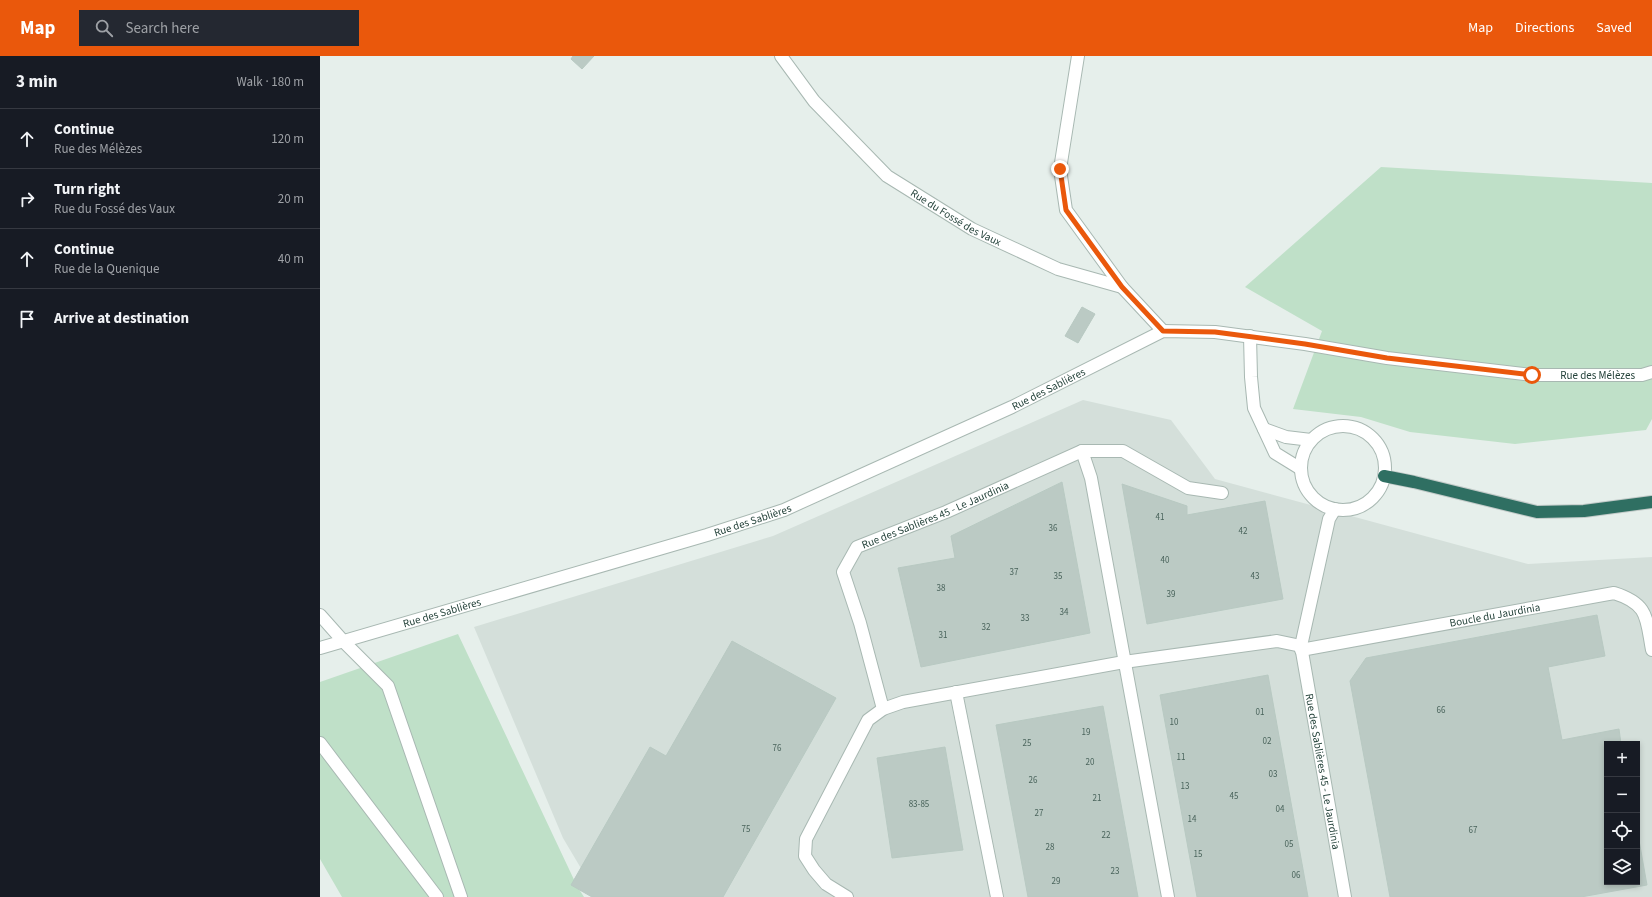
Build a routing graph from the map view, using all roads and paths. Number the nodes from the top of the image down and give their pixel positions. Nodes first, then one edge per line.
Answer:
1 (780, 56) edge
2 (1078, 56) edge
3 (1122, 287) junction
4 (1163, 331) junction
5 (1250, 336) junction
6 (1652, 372) edge
7 (1264, 429) junction
8 (1311, 440) junction
9 (1082, 451) junction
10 (1300, 469) junction
11 (1384, 476) junction
12 (1222, 493) dead end
13 (1650, 503) edge
14 (1335, 509) junction
15 (320, 615) edge
16 (344, 642) junction
17 (320, 648) edge
18 (1301, 648) junction
19 (1652, 650) edge
20 (1124, 662) junction
21 (956, 692) junction
22 (883, 709) junction
23 (320, 743) edge
24 (437, 897) edge
25 (461, 897) edge
26 (847, 897) edge
27 (997, 897) edge
28 (1168, 897) edge
29 (1345, 897) edge

1 - 3 street, Rue du Fossé des Vaux
2 - 3 street
3 - 4 street
4 - 5 street, Rue des Mélèzes
4 - 16 street, Rue des Sablières
5 - 6 street, Rue des Mélèzes
5 - 7 street
7 - 8 street
7 - 10 street
8 - 10 street
8 - 11 street
9 - 12 street, Rue des Sablières 45 - Le Jaurdinia
9 - 20 street
9 - 22 street, Rue des Sablières 45 - Le Jaurdinia
10 - 14 street
11 - 13 highway
11 - 14 street
14 - 18 street, Rue des Sablières 45 - Le Jaurdinia
15 - 16 street
16 - 17 street, Rue des Sablières
16 - 25 street
18 - 19 street, Boucle du Jaurdinia
18 - 20 street
18 - 29 street, Rue des Sablières 45 - Le Jaurdinia
20 - 21 street
20 - 28 street
21 - 22 street
21 - 27 street
22 - 26 street
23 - 24 street

